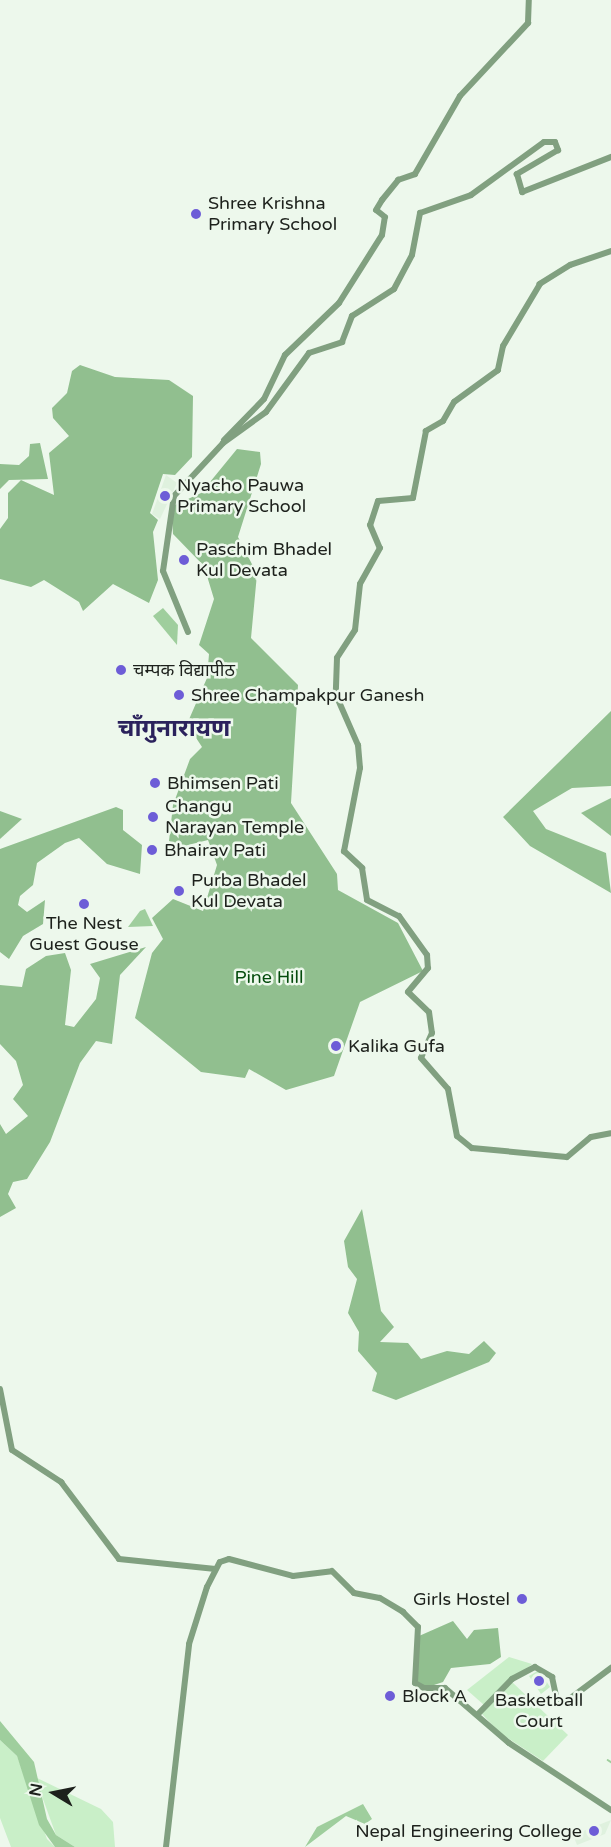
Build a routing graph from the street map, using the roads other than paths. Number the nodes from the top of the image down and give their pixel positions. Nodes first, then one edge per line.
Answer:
1 (530, 0) edge
2 (611, 157) edge
3 (611, 251) edge
4 (223, 443) junction
5 (188, 632) dead end
6 (611, 1132) edge
7 (0, 1389) edge
8 (215, 1569) junction
9 (611, 1668) edge
10 (478, 1714) junction
11 (611, 1810) edge
12 (166, 1847) edge

1 - 4 street
2 - 4 street
3 - 6 street
4 - 5 street
7 - 8 street
8 - 10 street
8 - 12 street
9 - 10 street
10 - 11 street

